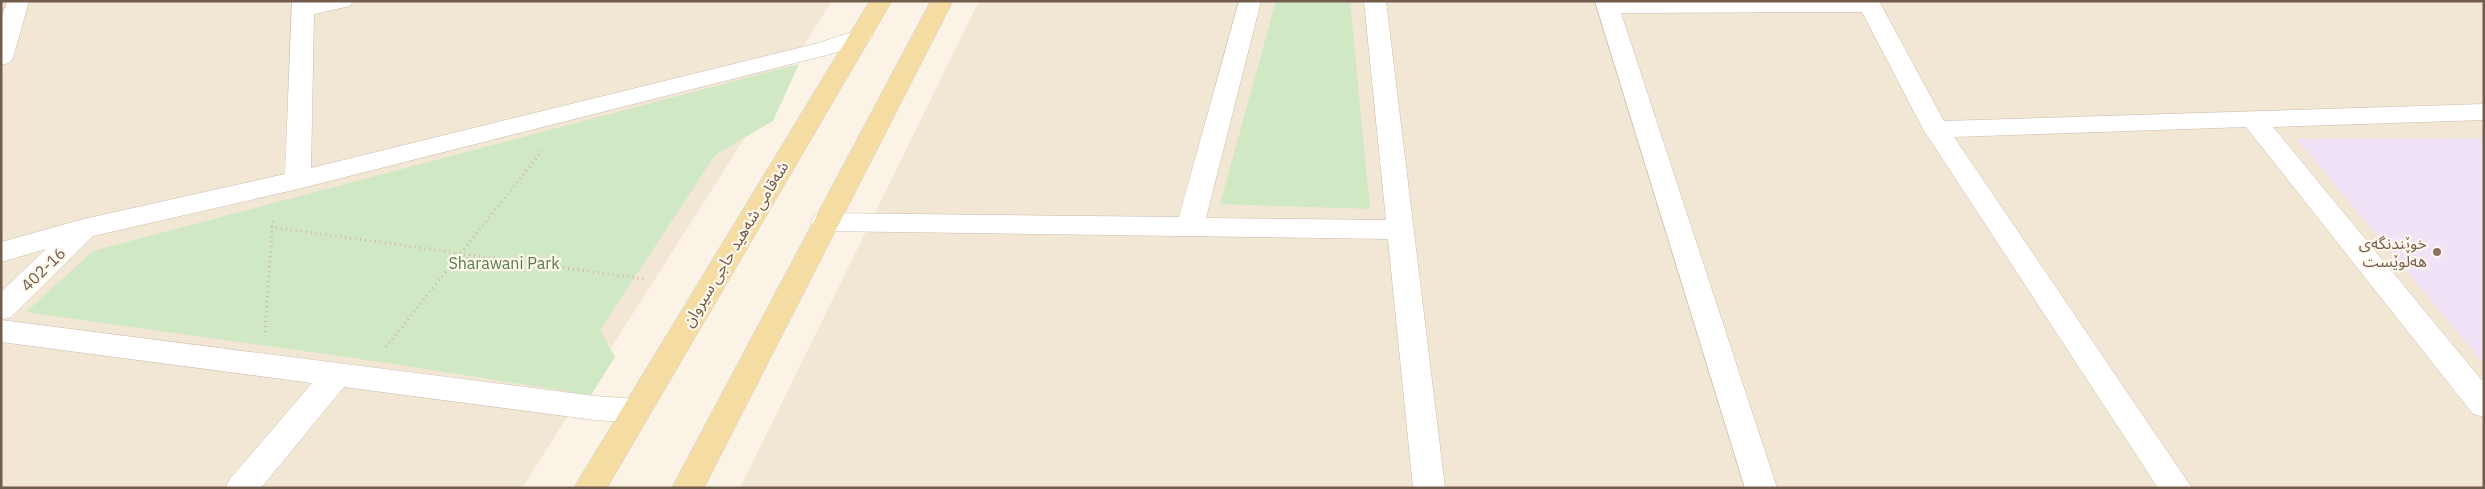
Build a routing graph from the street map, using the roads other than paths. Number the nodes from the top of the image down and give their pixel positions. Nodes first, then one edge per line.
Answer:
1 (18, 1) edge
2 (342, 1) edge
3 (881, 1) edge
4 (942, 1) edge
5 (1250, 1) edge
6 (1375, 1) edge
7 (1869, 3) edge
8 (1607, 4) edge
9 (303, 6) edge
10 (861, 36) junction
11 (1, 58) edge
12 (2484, 112) edge
13 (2252, 119) junction
14 (1936, 129) junction
15 (298, 180) junction
16 (825, 222) junction
17 (1190, 227) junction
18 (84, 229) junction
19 (1401, 230) junction
20 (1, 252) edge
21 (1, 309) edge
22 (1, 331) edge
23 (337, 375) junction
24 (2484, 405) edge
25 (636, 411) junction
26 (242, 488) edge
27 (590, 488) edge
28 (688, 488) edge
29 (1428, 488) edge
30 (1761, 488) edge
31 (2176, 488) edge

1 - 11 street
2 - 9 street
3 - 10 main road, شەقامی شەهید حاجی سیروان
4 - 16 main road
5 - 17 street
6 - 19 street
7 - 8 street
7 - 14 street
8 - 30 street
9 - 15 street
10 - 15 street
10 - 25 main road, شەقامی شەهید حاجی سیروان
12 - 13 street
13 - 14 street
13 - 24 street
14 - 31 street
15 - 18 street
16 - 17 street
16 - 28 main road
17 - 19 street
18 - 20 street
18 - 21 street, 402-16
19 - 29 street
22 - 23 street
23 - 25 street
23 - 26 street
25 - 27 main road, شەقامی شەهید حاجی سیروان

